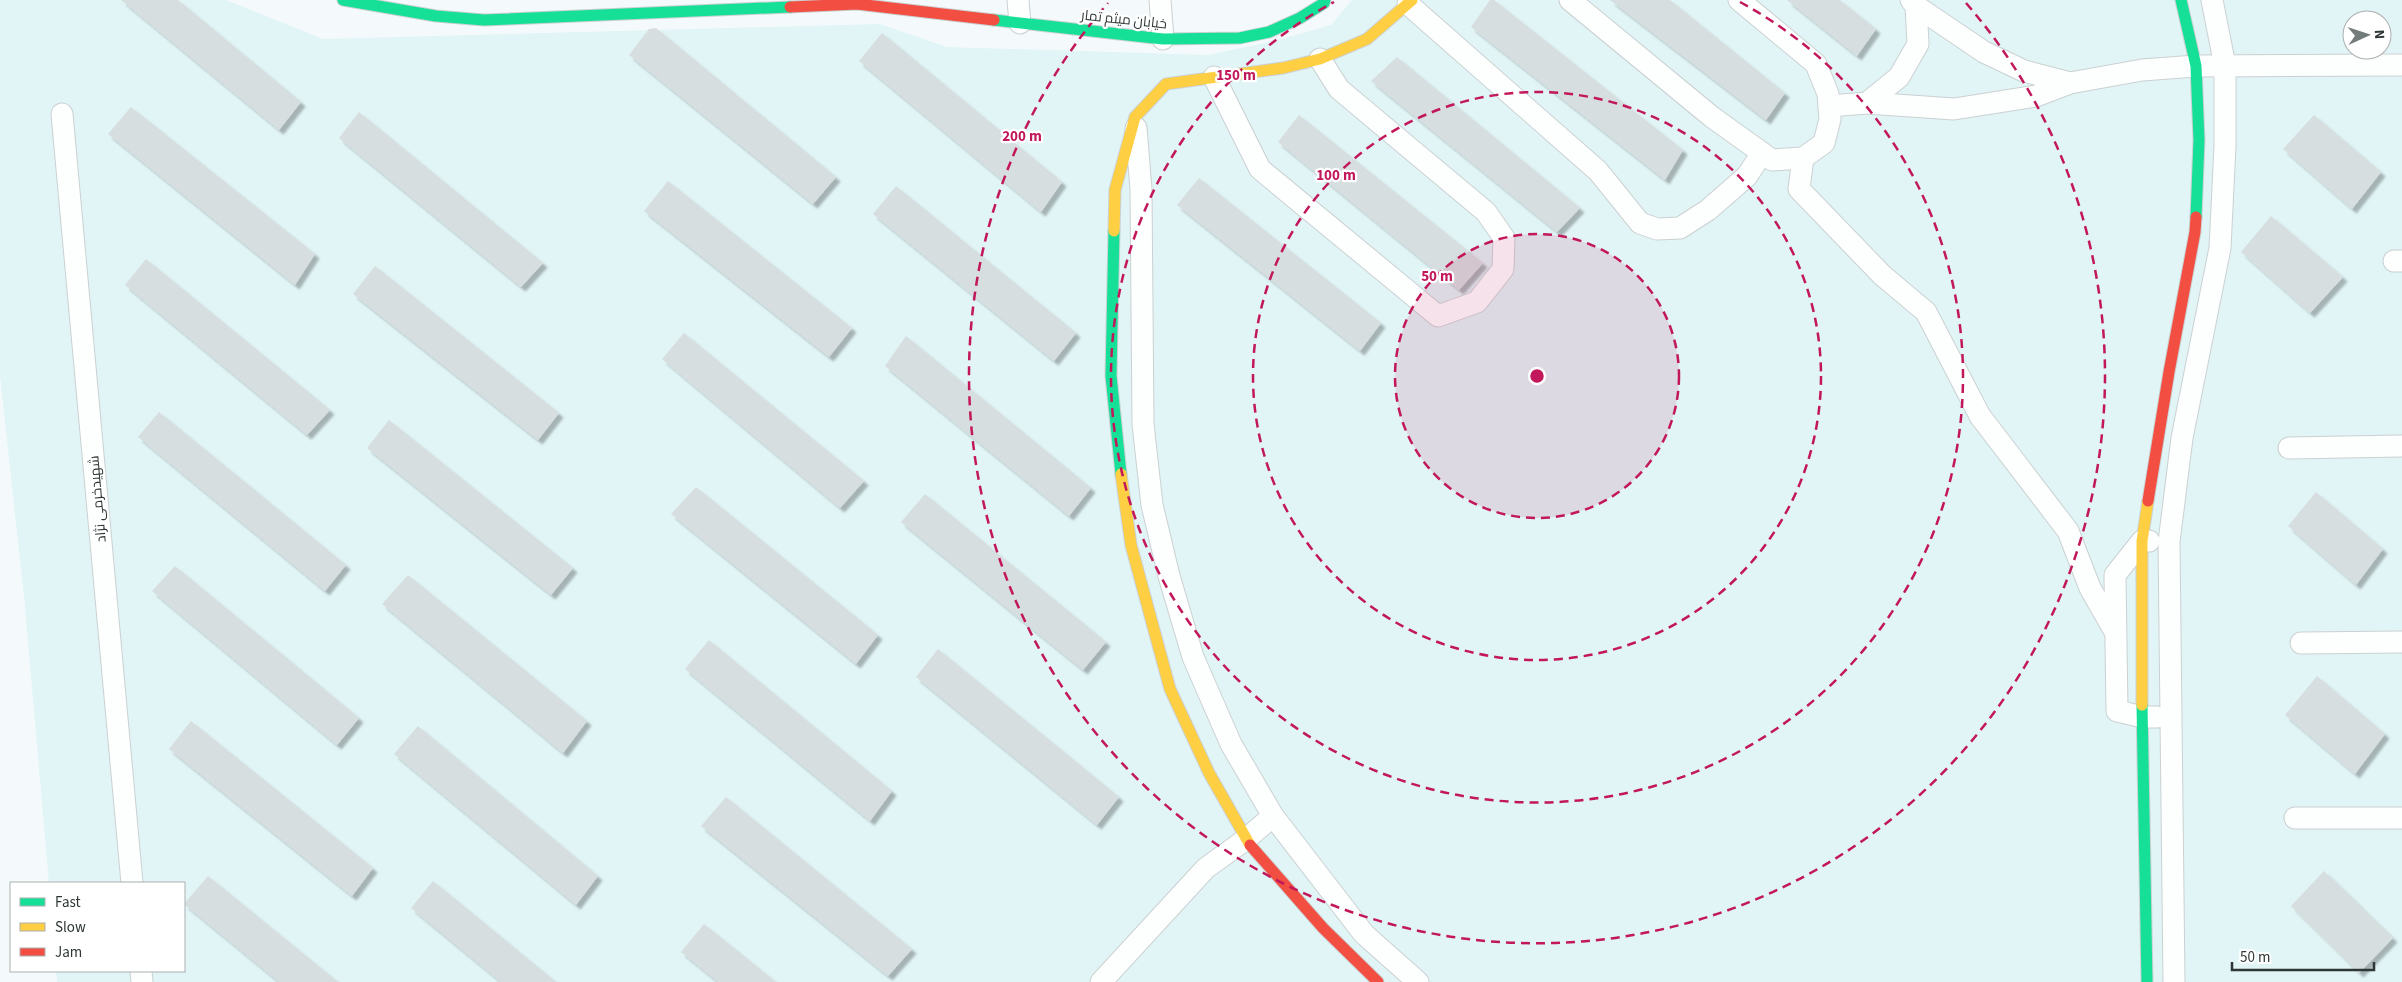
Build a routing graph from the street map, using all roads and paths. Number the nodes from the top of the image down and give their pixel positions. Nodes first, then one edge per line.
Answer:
1 (343, 0) edge
2 (1018, 0) edge
3 (1160, 0) edge
4 (1326, 0) edge
5 (1570, 0) edge
6 (1739, 0) edge
7 (2181, 0) edge
8 (2212, 0) edge
9 (834, 2) edge
10 (1410, 2) edge
11 (1913, 3) edge
12 (601, 7) edge
13 (1020, 23) junction
14 (1163, 39) junction
15 (1320, 59) junction
16 (2402, 65) edge
17 (2196, 66) junction
18 (2225, 66) junction
19 (1214, 77) junction
20 (2070, 83) junction
21 (1867, 103) junction
22 (1829, 106) junction
23 (62, 114) dead end
24 (1135, 117) junction
25 (1762, 153) junction
26 (1803, 158) junction
27 (2402, 446) edge
28 (2289, 448) dead end
29 (2142, 541) junction
30 (2169, 542) junction
31 (2114, 630) junction
32 (2402, 642) edge
33 (2301, 643) dead end
34 (2143, 717) junction
35 (2170, 717) junction
36 (1273, 816) junction
37 (2296, 818) dead end
38 (2402, 818) edge
39 (1245, 840) junction
40 (132, 882) edge
41 (1101, 982) edge
42 (1378, 982) edge
43 (1418, 982) edge
44 (2147, 982) edge
45 (2174, 982) edge

1 - 12 street, خیابان میثم تمار
2 - 13 street
3 - 14 street
4 - 14 street, خیابان میثم تمار
5 - 25 street
6 - 22 street
7 - 17 street
8 - 18 street
9 - 12 street, خیابان میثم تمار
9 - 13 street, خیابان میثم تمار
10 - 15 street
10 - 25 street
11 - 20 street
11 - 21 street
13 - 14 street, خیابان میثم تمار
15 - 19 street
15 - 19 street
16 - 18 street
17 - 18 street
17 - 20 street
17 - 29 street
18 - 30 street
19 - 24 street
20 - 21 street
21 - 22 street
22 - 26 street
23 - 40 street, شهیدخرمی نژاد
24 - 36 street
24 - 39 street
25 - 26 street
26 - 31 street
27 - 28 street
29 - 30 street
29 - 31 street
29 - 34 street
30 - 35 street
31 - 34 street
32 - 33 street
34 - 35 street
34 - 44 street
35 - 45 street
36 - 39 street
36 - 43 street
37 - 38 street
39 - 41 street
39 - 42 street

